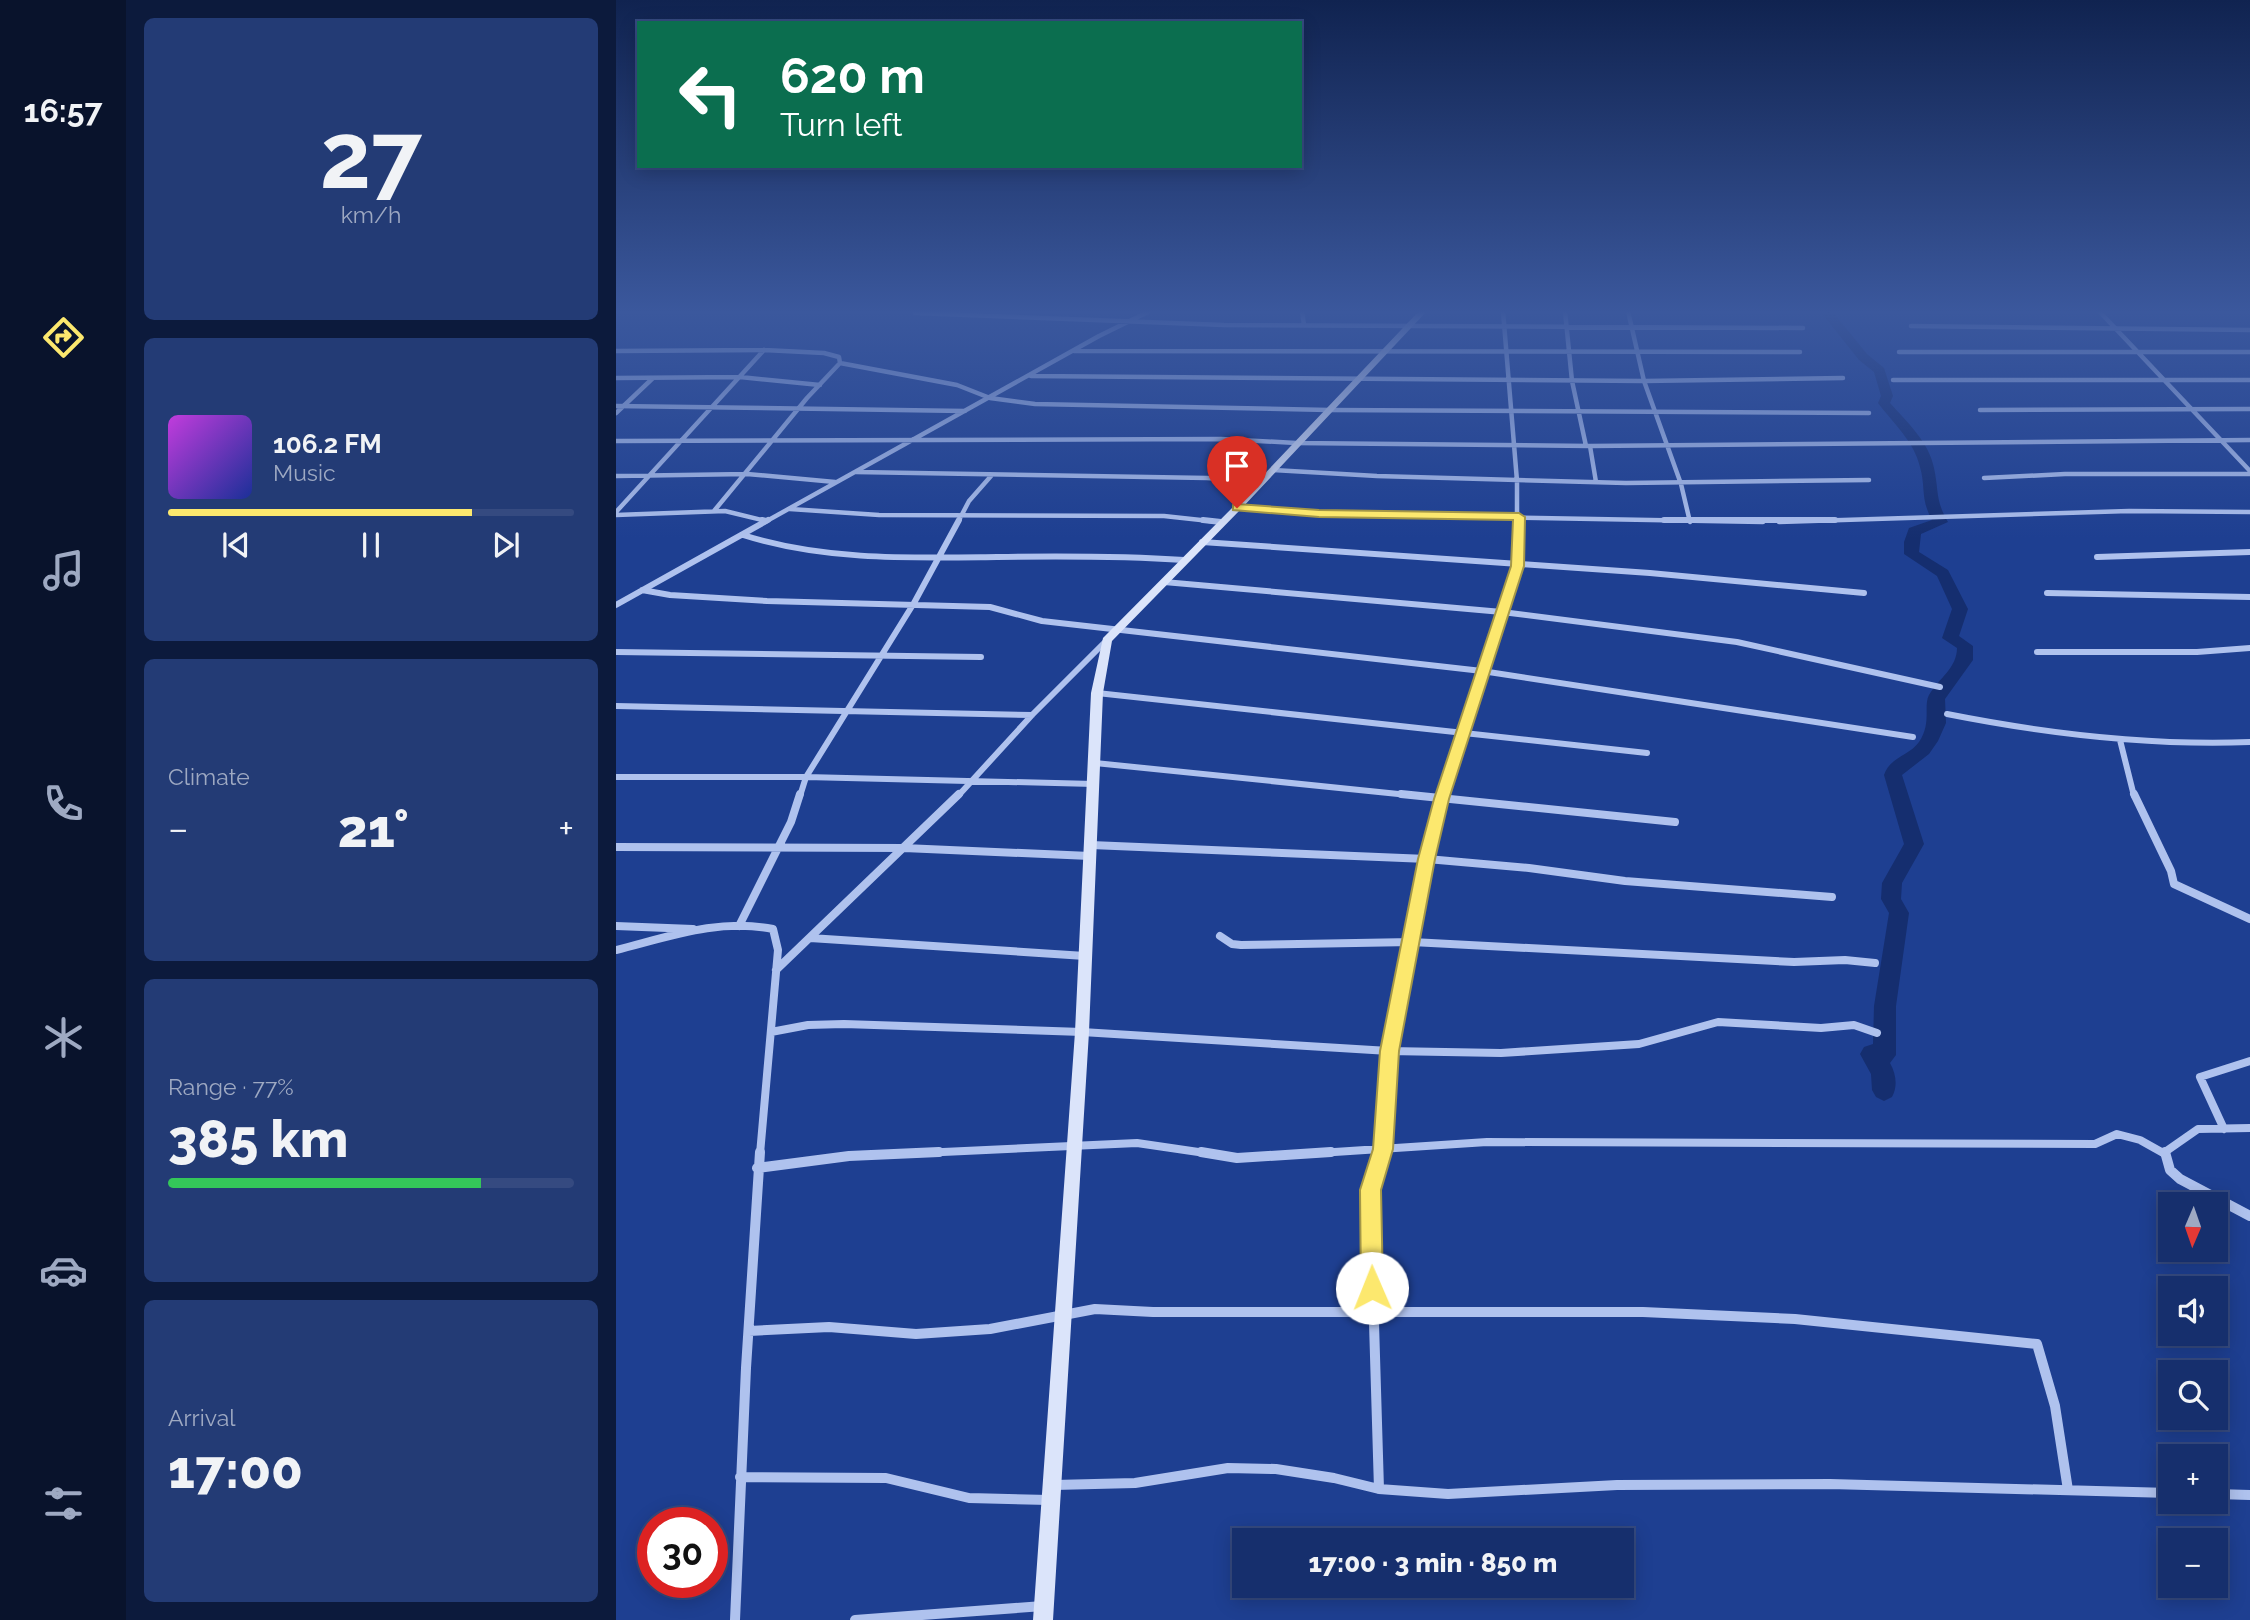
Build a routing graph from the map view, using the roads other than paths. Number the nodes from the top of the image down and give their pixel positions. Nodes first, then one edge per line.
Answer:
1 (643, 387) edge
2 (732, 387) edge
3 (819, 387) edge
4 (961, 387) edge
5 (1011, 387) edge
6 (1351, 387) edge
7 (1509, 387) edge
8 (1574, 387) edge
9 (1646, 387) edge
10 (2172, 387) edge
11 (990, 398) junction
12 (616, 406) edge
13 (624, 406) junction
14 (714, 407) junction
15 (801, 408) junction
16 (1511, 409) junction
17 (2192, 409) junction
18 (1329, 410) junction
19 (1580, 410) junction
20 (1980, 410) dead end
21 (2250, 410) edge
22 (965, 411) junction
23 (1655, 412) junction
24 (1869, 412) dead end
25 (616, 413) edge
26 (775, 439) junction
27 (2220, 439) junction
28 (681, 440) junction
29 (914, 440) junction
30 (2250, 440) edge
31 (616, 441) edge
32 (1296, 443) junction
33 (1512, 446) junction
34 (1588, 446) junction
35 (1666, 446) junction
36 (1273, 470) junction
37 (855, 472) junction
38 (2250, 473) edge
39 (747, 474) junction
40 (650, 475) junction
41 (991, 475) junction
42 (616, 476) edge
43 (1984, 478) dead end
44 (1869, 480) dead end
45 (1517, 481) junction
46 (836, 482) junction
47 (1261, 482) junction
48 (1596, 482) junction
49 (1681, 484) junction
50 (1237, 508) junction
51 (790, 509) junction
52 (714, 511) junction
53 (2250, 512) edge
54 (616, 514) edge
55 (962, 516) junction
56 (1519, 517) junction
57 (766, 521) junction
58 (1221, 522) junction
59 (1690, 522) junction
60 (743, 535) junction
61 (1202, 542) junction
62 (2250, 552) edge
63 (939, 557) junction
64 (2097, 557) dead end
65 (1184, 560) junction
66 (1518, 566) junction
67 (1164, 582) junction
68 (642, 590) junction
69 (1864, 593) dead end
70 (2047, 593) dead end
71 (2250, 597) edge
72 (914, 603) junction
73 (616, 605) edge
74 (1502, 612) junction
75 (1119, 628) junction
76 (1107, 640) junction
77 (2250, 648) edge
78 (616, 652) edge
79 (2037, 653) dead end
80 (880, 656) junction
81 (981, 657) dead end
82 (1482, 671) junction
83 (1940, 687) dead end
84 (1097, 693) junction
85 (616, 706) edge
86 (848, 711) junction
87 (1947, 714) dead end
88 (1032, 715) junction
89 (1462, 731) junction
90 (1913, 737) dead end
91 (2120, 740) junction
92 (2250, 742) edge
93 (1647, 753) dead end
94 (1095, 763) junction
95 (806, 777) junction
96 (616, 778) edge
97 (971, 783) junction
98 (1094, 784) junction
99 (1441, 799) junction
100 (1675, 822) dead end
101 (616, 847) edge
102 (777, 848) junction
103 (904, 848) junction
104 (1091, 850) junction
105 (1426, 859) junction
106 (1832, 897) dead end
107 (2250, 919) edge
108 (616, 926) edge
109 (739, 926) junction
110 (705, 930) junction
111 (1220, 936) dead end
112 (810, 938) junction
113 (1412, 943) junction
114 (616, 950) edge
115 (1086, 957) junction
116 (1875, 963) dead end
117 (776, 970) junction
118 (771, 1032) junction
119 (1082, 1032) junction
120 (1877, 1033) dead end
121 (1389, 1051) junction
122 (2250, 1061) edge
123 (2250, 1128) edge
124 (2224, 1129) junction
125 (1073, 1148) junction
126 (1383, 1149) junction
127 (2165, 1152) junction
128 (757, 1168) junction
129 (2250, 1216) edge
130 (1372, 1313) junction
131 (1062, 1314) junction
132 (749, 1331) junction
133 (740, 1478) junction
134 (1378, 1489) junction
135 (2068, 1490) junction
136 (1050, 1493) junction
137 (2158, 1493) edge
138 (2228, 1494) edge
139 (2250, 1495) edge
140 (1043, 1613) edge
141 (735, 1620) edge
142 (855, 1620) edge

1 - 13 street
2 - 14 street
3 - 15 street
4 - 11 street
5 - 11 street
6 - 18 street
7 - 16 street
8 - 19 street
9 - 23 street
10 - 17 street
11 - 18 street
11 - 22 street
12 - 13 street
13 - 14 street
13 - 25 street
14 - 15 street
14 - 28 street
15 - 22 street
15 - 26 street
16 - 18 street
16 - 19 street
16 - 33 street
17 - 20 street
17 - 21 street
17 - 27 street
18 - 32 street
19 - 23 street
19 - 34 street
22 - 29 street
23 - 24 street
23 - 35 street
26 - 28 street
26 - 29 street
26 - 39 street
27 - 30 street
27 - 35 street
27 - 38 street
28 - 31 street
28 - 40 street
29 - 32 street
29 - 37 street
32 - 33 street
32 - 36 street
33 - 34 street
33 - 45 street
34 - 35 street
34 - 48 street
35 - 49 street
36 - 45 street
36 - 47 street
37 - 41 street
37 - 46 street
38 - 43 street
39 - 40 street
39 - 46 street
39 - 52 street
40 - 42 street
40 - 54 street
41 - 47 street
41 - 55 street
44 - 49 street
45 - 48 street
45 - 56 street
46 - 51 street
47 - 50 street
48 - 49 street
49 - 59 street
50 - 56 street
50 - 58 street
51 - 55 street
51 - 57 street
52 - 54 street
52 - 57 street
53 - 59 street
55 - 58 street
55 - 63 street
56 - 59 street
56 - 66 street
57 - 60 street
58 - 61 street
60 - 63 street
60 - 68 street
61 - 65 street
61 - 66 street
62 - 64 street
63 - 65 street
63 - 72 street
65 - 67 street
66 - 69 street
66 - 74 street
67 - 74 street
67 - 75 street
68 - 72 street
68 - 73 street
70 - 71 street
72 - 75 street
72 - 80 street
74 - 82 street
74 - 83 street
75 - 76 street
75 - 82 street
76 - 84 street
76 - 88 street
77 - 79 street
78 - 80 street
80 - 81 street
80 - 86 street
82 - 89 street
82 - 90 street
84 - 89 street
84 - 94 street
85 - 86 street
86 - 88 street
86 - 95 street
87 - 91 street
88 - 97 street
89 - 93 street
89 - 99 street
91 - 92 street
91 - 107 street
94 - 98 street
94 - 99 street
95 - 96 street
95 - 97 street
95 - 102 street
97 - 98 street
97 - 103 street
98 - 104 street
99 - 100 street
99 - 105 street
101 - 102 street
102 - 103 street
102 - 109 street
103 - 104 street
103 - 112 street
104 - 105 street
104 - 115 street
105 - 106 street
105 - 113 street
108 - 110 street
109 - 110 street
109 - 117 street
110 - 114 street
111 - 113 street
112 - 115 street
112 - 117 street
113 - 116 street
113 - 121 street
115 - 119 street
117 - 118 street
118 - 119 street
118 - 128 street
119 - 121 street
119 - 125 street
120 - 121 street
121 - 126 street
122 - 124 street
123 - 124 street
124 - 127 street
125 - 126 street
125 - 128 street
125 - 131 street
126 - 127 street
126 - 130 street
127 - 129 street
128 - 132 street
130 - 131 street
130 - 134 street
130 - 135 street
131 - 132 street
131 - 136 street
132 - 133 street
133 - 136 street
133 - 141 street
134 - 135 street
134 - 136 street
135 - 137 street
136 - 140 street
138 - 139 street
140 - 142 street

